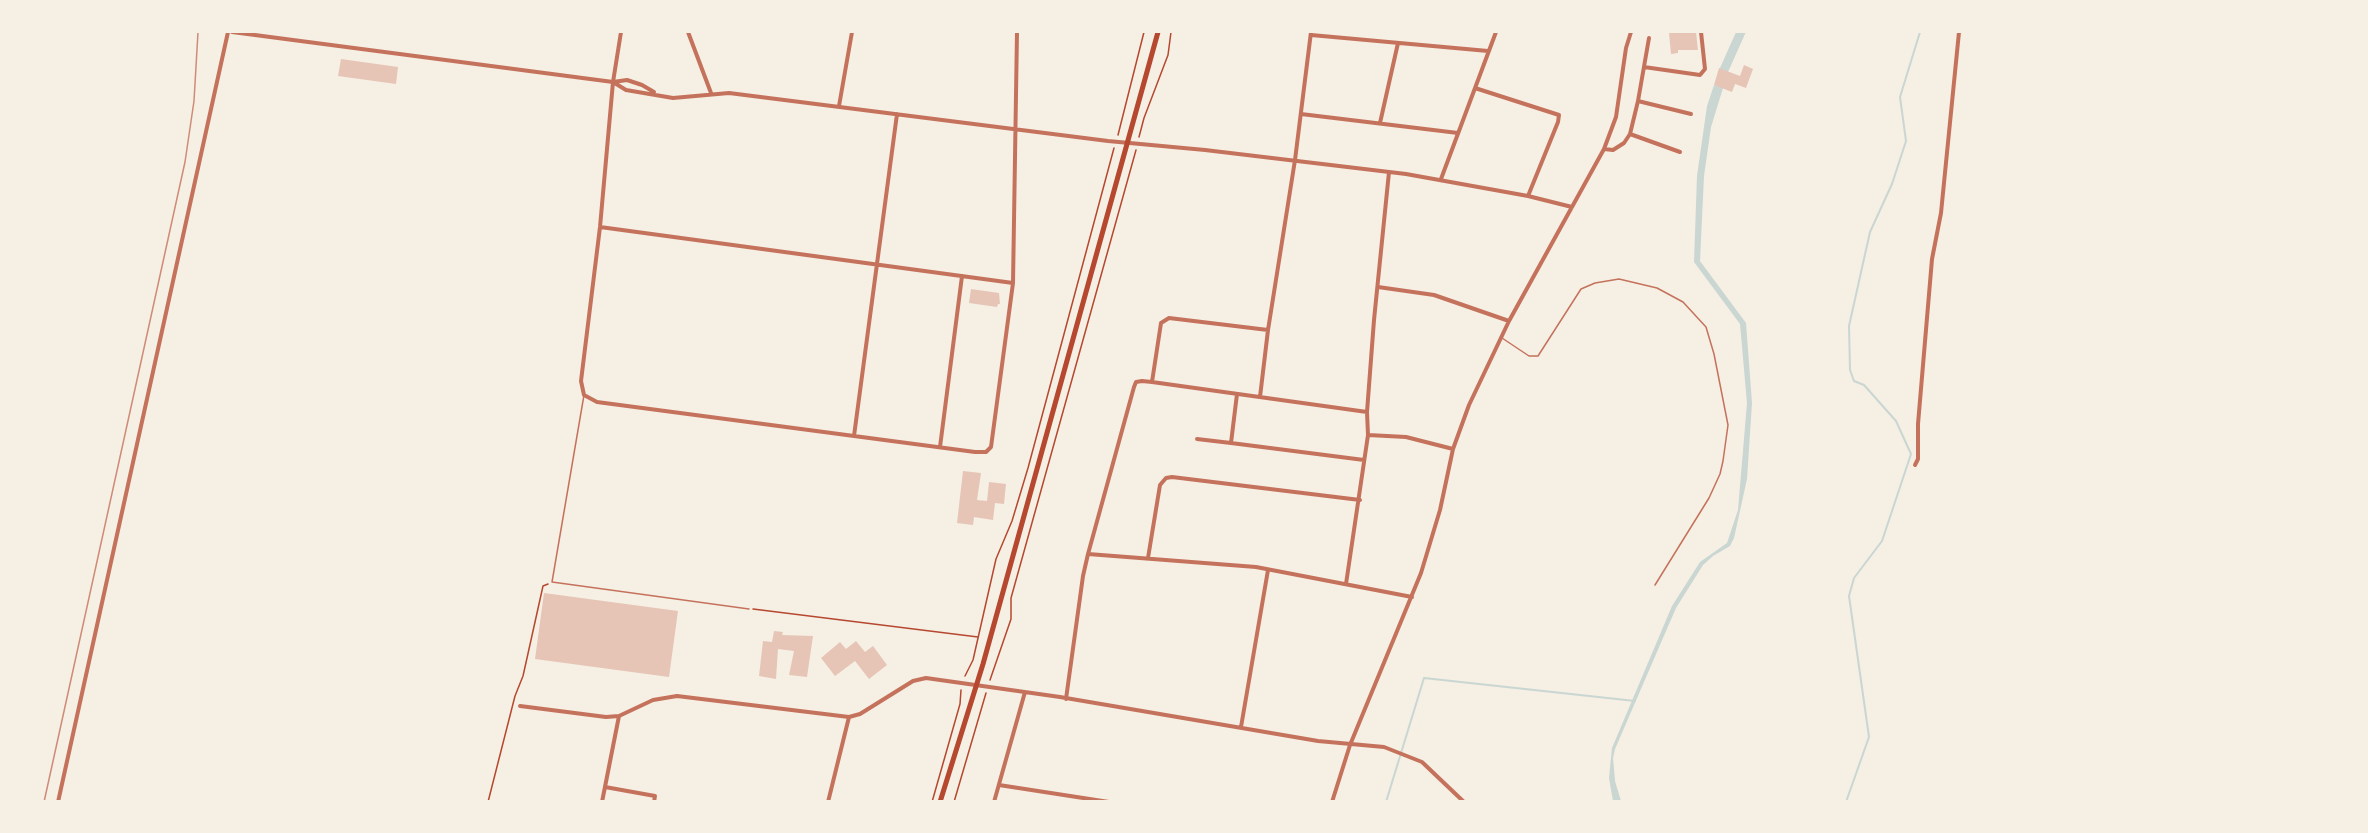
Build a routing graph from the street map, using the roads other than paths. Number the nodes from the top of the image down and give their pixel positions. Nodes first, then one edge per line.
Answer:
1 (230, 32) edge
2 (621, 32) edge
3 (688, 32) edge
4 (852, 32) edge
5 (1017, 32) edge
6 (1158, 32) edge
7 (1496, 32) edge
8 (1631, 32) edge
9 (1701, 32) edge
10 (1959, 32) edge
11 (1311, 33) edge
12 (1649, 38) dead end
13 (1398, 43) junction
14 (1488, 51) junction
15 (1644, 67) junction
16 (613, 82) junction
17 (1475, 88) junction
18 (711, 93) junction
19 (657, 94) junction
20 (1638, 101) junction
21 (839, 106) junction
22 (897, 114) junction
23 (1301, 114) junction
24 (1691, 114) dead end
25 (1380, 123) junction
26 (1017, 129) junction
27 (1458, 133) junction
28 (1630, 134) junction
29 (1127, 142) junction
30 (1604, 150) junction
31 (1680, 152) dead end
32 (1295, 160) junction
33 (1389, 172) junction
34 (1441, 179) junction
35 (1528, 196) junction
36 (1572, 207) junction
37 (600, 227) junction
38 (878, 265) junction
39 (962, 276) junction
40 (1013, 283) junction
41 (1378, 287) junction
42 (1509, 321) junction
43 (1268, 330) junction
44 (1501, 337) junction
45 (1152, 382) junction
46 (1237, 394) junction
47 (584, 395) junction
48 (1260, 397) junction
49 (1367, 412) junction
50 (1368, 435) junction
51 (855, 436) junction
52 (1197, 439) dead end
53 (1231, 443) junction
54 (940, 447) junction
55 (1453, 449) junction
56 (1364, 460) junction
57 (1915, 465) dead end
58 (1360, 500) junction
59 (1088, 554) junction
60 (1148, 558) junction
61 (1268, 570) junction
62 (1346, 584) junction
63 (1655, 585) dead end
64 (1412, 597) junction
65 (749, 609) road end
66 (976, 685) junction
67 (1024, 692) junction
68 (1066, 699) junction
69 (520, 706) dead end
70 (619, 716) junction
71 (849, 717) junction
72 (1241, 727) junction
73 (1350, 745) junction
74 (999, 785) junction
75 (605, 787) junction
76 (58, 801) edge
77 (602, 801) edge
78 (654, 801) edge
79 (828, 801) edge
80 (940, 801) edge
81 (994, 801) edge
82 (1095, 801) edge
83 (1109, 801) edge
84 (1332, 801) edge
85 (1464, 801) edge

1 - 16 street
1 - 76 street
2 - 16 street
3 - 18 street
4 - 21 street
5 - 26 street
6 - 29 main road
7 - 14 street
8 - 30 street
9 - 15 street
10 - 57 street
11 - 13 street
11 - 23 street
12 - 15 street
13 - 14 street
13 - 25 street
14 - 17 street
15 - 20 street
16 - 19 street
16 - 19 street
16 - 37 street
17 - 27 street
17 - 35 street
18 - 19 street
18 - 21 street
20 - 24 street
20 - 28 street
21 - 22 street
22 - 26 street
22 - 38 street
23 - 25 street
23 - 32 street
25 - 27 street
26 - 29 street
26 - 40 street
27 - 34 street
28 - 30 street
28 - 31 street
29 - 32 street
29 - 66 main road
30 - 36 street
32 - 33 street
32 - 43 street
33 - 34 street
33 - 41 street
34 - 35 street
35 - 36 street
36 - 42 street
37 - 38 street
37 - 47 street
38 - 39 street
38 - 51 street
39 - 40 street
39 - 54 street
40 - 54 street
41 - 42 street
41 - 49 street
42 - 44 street
43 - 45 street
43 - 48 street
44 - 55 street
44 - 63 lane
45 - 46 street
45 - 59 street
46 - 48 street
46 - 53 street
47 - 51 street
47 - 65 lane
48 - 49 street
49 - 50 street
50 - 55 street
50 - 56 street
51 - 54 street
52 - 53 street
53 - 56 street
55 - 64 street
56 - 58 street
58 - 60 street
58 - 62 street
59 - 60 street
59 - 68 street
60 - 61 street
61 - 62 street
61 - 72 street
62 - 64 street
64 - 73 street
66 - 67 street
66 - 71 street
66 - 80 main road
67 - 68 street
67 - 74 street
68 - 72 street
69 - 70 street
70 - 71 street
70 - 75 street
71 - 79 street
72 - 73 street
73 - 84 street
73 - 85 street
74 - 81 street
74 - 82 street
75 - 77 street
75 - 78 street
82 - 83 street

